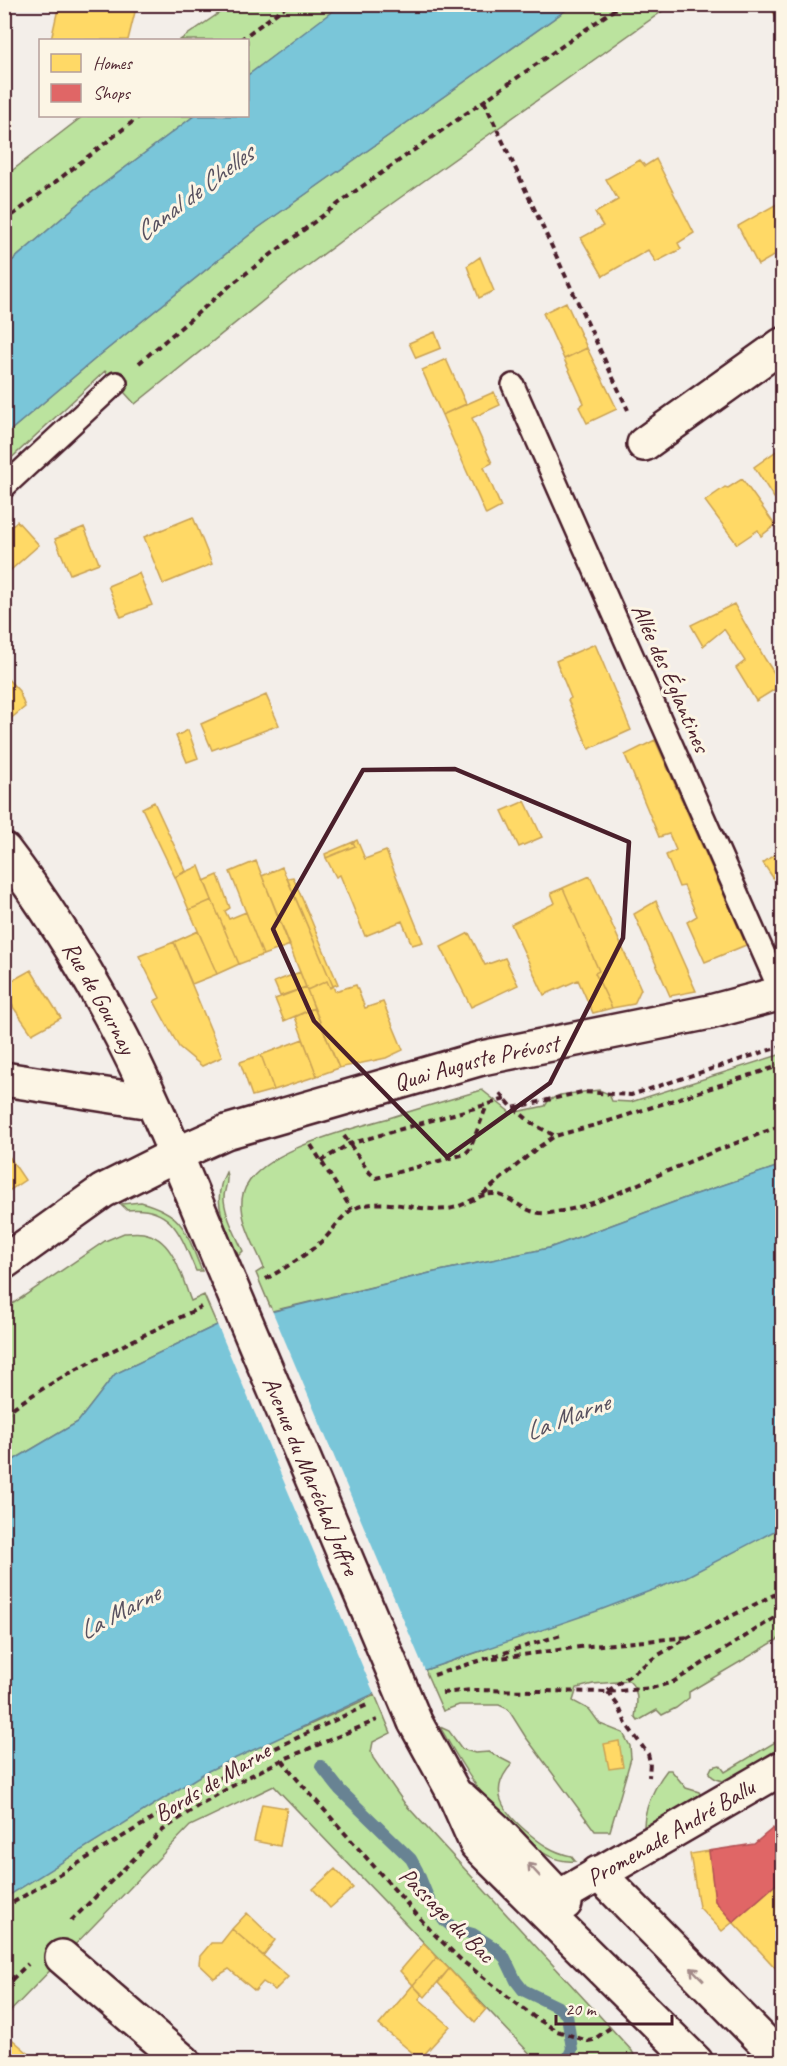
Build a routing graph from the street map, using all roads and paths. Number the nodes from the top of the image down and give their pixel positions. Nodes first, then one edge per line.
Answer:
1 (289, 4) edge
2 (622, 4) edge
3 (241, 39) edge
4 (484, 101) junction
5 (139, 117) edge
6 (4, 222) edge
7 (783, 345) edge
8 (116, 383) joint
9 (513, 385) dead end
10 (644, 444) joint
11 (4, 487) edge
12 (4, 850) edge
13 (782, 993) edge
14 (783, 1047) edge
15 (783, 1065) edge
16 (4, 1079) edge
17 (495, 1087) dead end
18 (506, 1100) junction
19 (151, 1102) junction
20 (487, 1105) junction
21 (513, 1108) junction
22 (783, 1125) edge
23 (343, 1134) dead end
24 (555, 1136) junction
25 (308, 1138) dead end
26 (349, 1144) junction
27 (175, 1155) junction
28 (321, 1161) junction
29 (482, 1194) junction
30 (352, 1210) junction
31 (4, 1262) edge
32 (232, 1290) junction
33 (4, 1414) edge
34 (783, 1591) edge
35 (783, 1613) edge
36 (561, 1635) dead end
37 (689, 1637) junction
38 (482, 1660) junction
39 (428, 1677) dead end
40 (608, 1692) junction
41 (435, 1694) dead end
42 (377, 1701) dead end
43 (400, 1719) junction
44 (282, 1760) junction
45 (783, 1768) edge
46 (649, 1777) dead end
47 (454, 1793) junction
48 (598, 1873) junction
49 (559, 1897) junction
50 (4, 1908) edge
51 (54, 1947) junction
52 (4, 1987) edge
53 (615, 2024) dead end
54 (783, 2060) edge
55 (184, 2061) edge
56 (696, 2061) edge
57 (723, 2061) edge

1 - 3 path
2 - 4 path
4 - 8 path
4 - 10 path
5 - 6 path
7 - 10 street
8 - 11 lane
9 - 13 lane, Allée des Églantines
12 - 19 street, Rue de Gournay
13 - 27 street, Quai Auguste Prévost
14 - 21 path
15 - 24 path
16 - 19 street
17 - 18 path
18 - 20 path
18 - 21 path
19 - 27 street, Rue de Gournay
20 - 26 path
20 - 26 path
21 - 24 path
22 - 29 path
23 - 26 path
24 - 29 path
25 - 28 path
26 - 28 path
27 - 31 street, Quai Auguste Prévost
27 - 32 street, Avenue du Maréchal Joffre
28 - 30 path
29 - 30 path
30 - 32 path
32 - 33 path
32 - 43 street, Avenue du Maréchal Joffre, bridge
34 - 37 path
35 - 40 path
36 - 38 path
37 - 38 path
37 - 40 path
38 - 39 path
40 - 41 path
40 - 46 path
42 - 50 path, Bords de Marne
43 - 44 path, Bords de Marne
43 - 47 street, Avenue du Maréchal Joffre
44 - 51 path, Bords de Marne
44 - 53 path, Passage du Bac
45 - 48 street, Promenade André Ballu
49 -> 47 street, Avenue du Maréchal Joffre
47 - 56 street, Avenue du Maréchal Joffre
48 - 49 street, Promenade André Ballu
54 -> 48 street
49 - 57 street, Avenue du Maréchal Joffre
51 - 52 path, Bords de Marne
51 - 55 street

